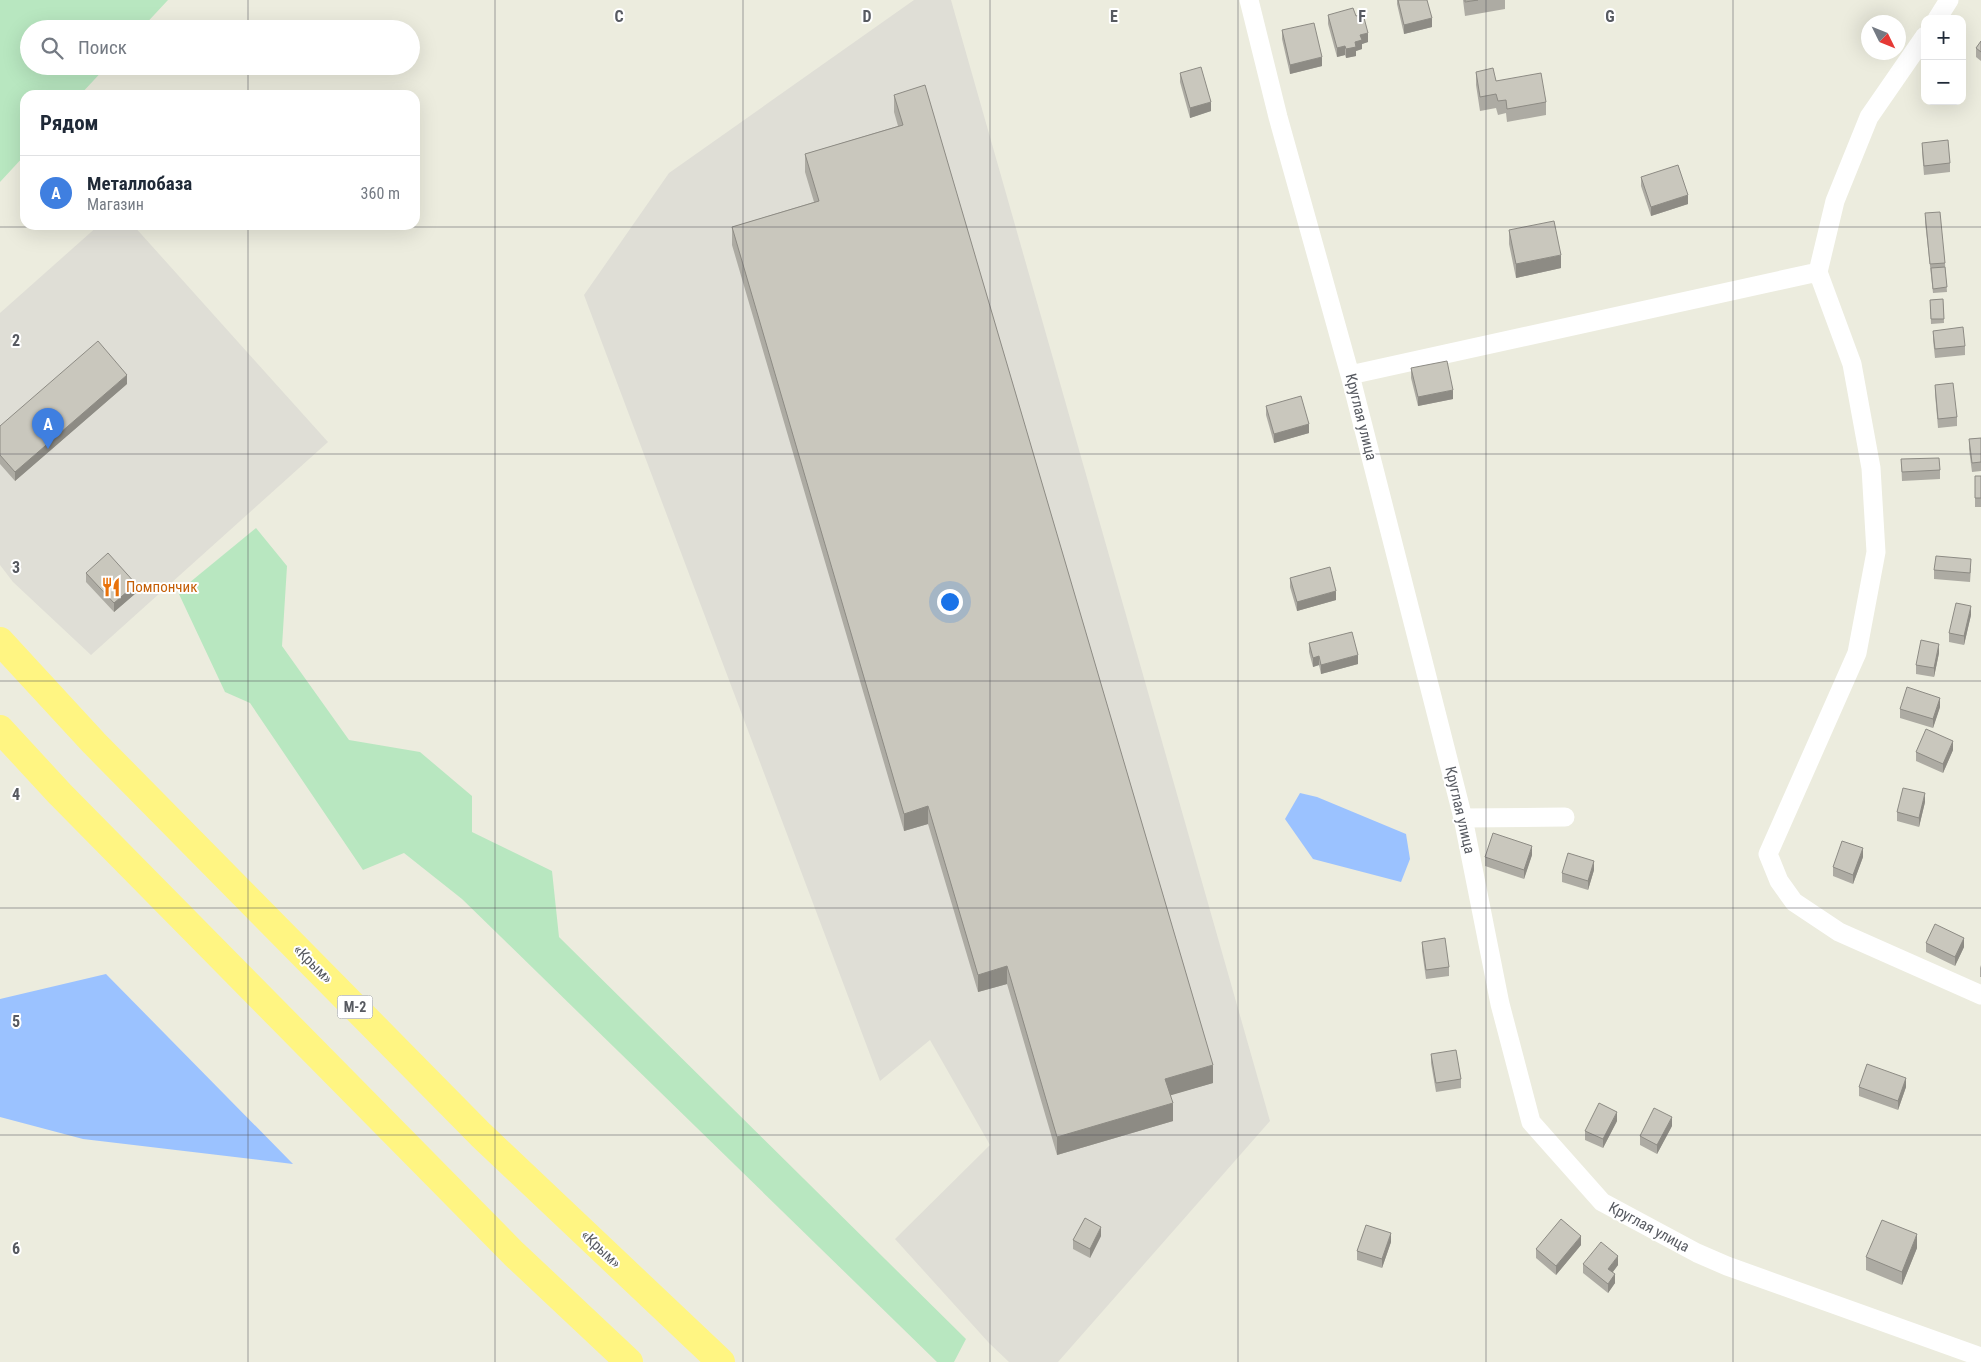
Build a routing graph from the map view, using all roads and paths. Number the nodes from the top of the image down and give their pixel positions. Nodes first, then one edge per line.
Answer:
1 (1249, 0) edge
2 (1949, 0) edge
3 (1940, 15) edge
4 (1921, 42) edge
5 (1818, 272) junction
6 (1350, 376) junction
7 (0, 641) edge
8 (0, 729) edge
9 (1565, 817) dead end
10 (1463, 818) junction
11 (1981, 996) edge
12 (1981, 1356) edge
13 (629, 1362) edge
14 (720, 1362) edge

1 - 6 street, Круглая улица
2 - 3 street
4 - 5 street
5 - 6 street
5 - 11 street
6 - 10 street, Круглая улица
7 - 14 highway, «Крым» / М-2
8 - 13 highway
9 - 10 street
10 - 12 street, Круглая улица

